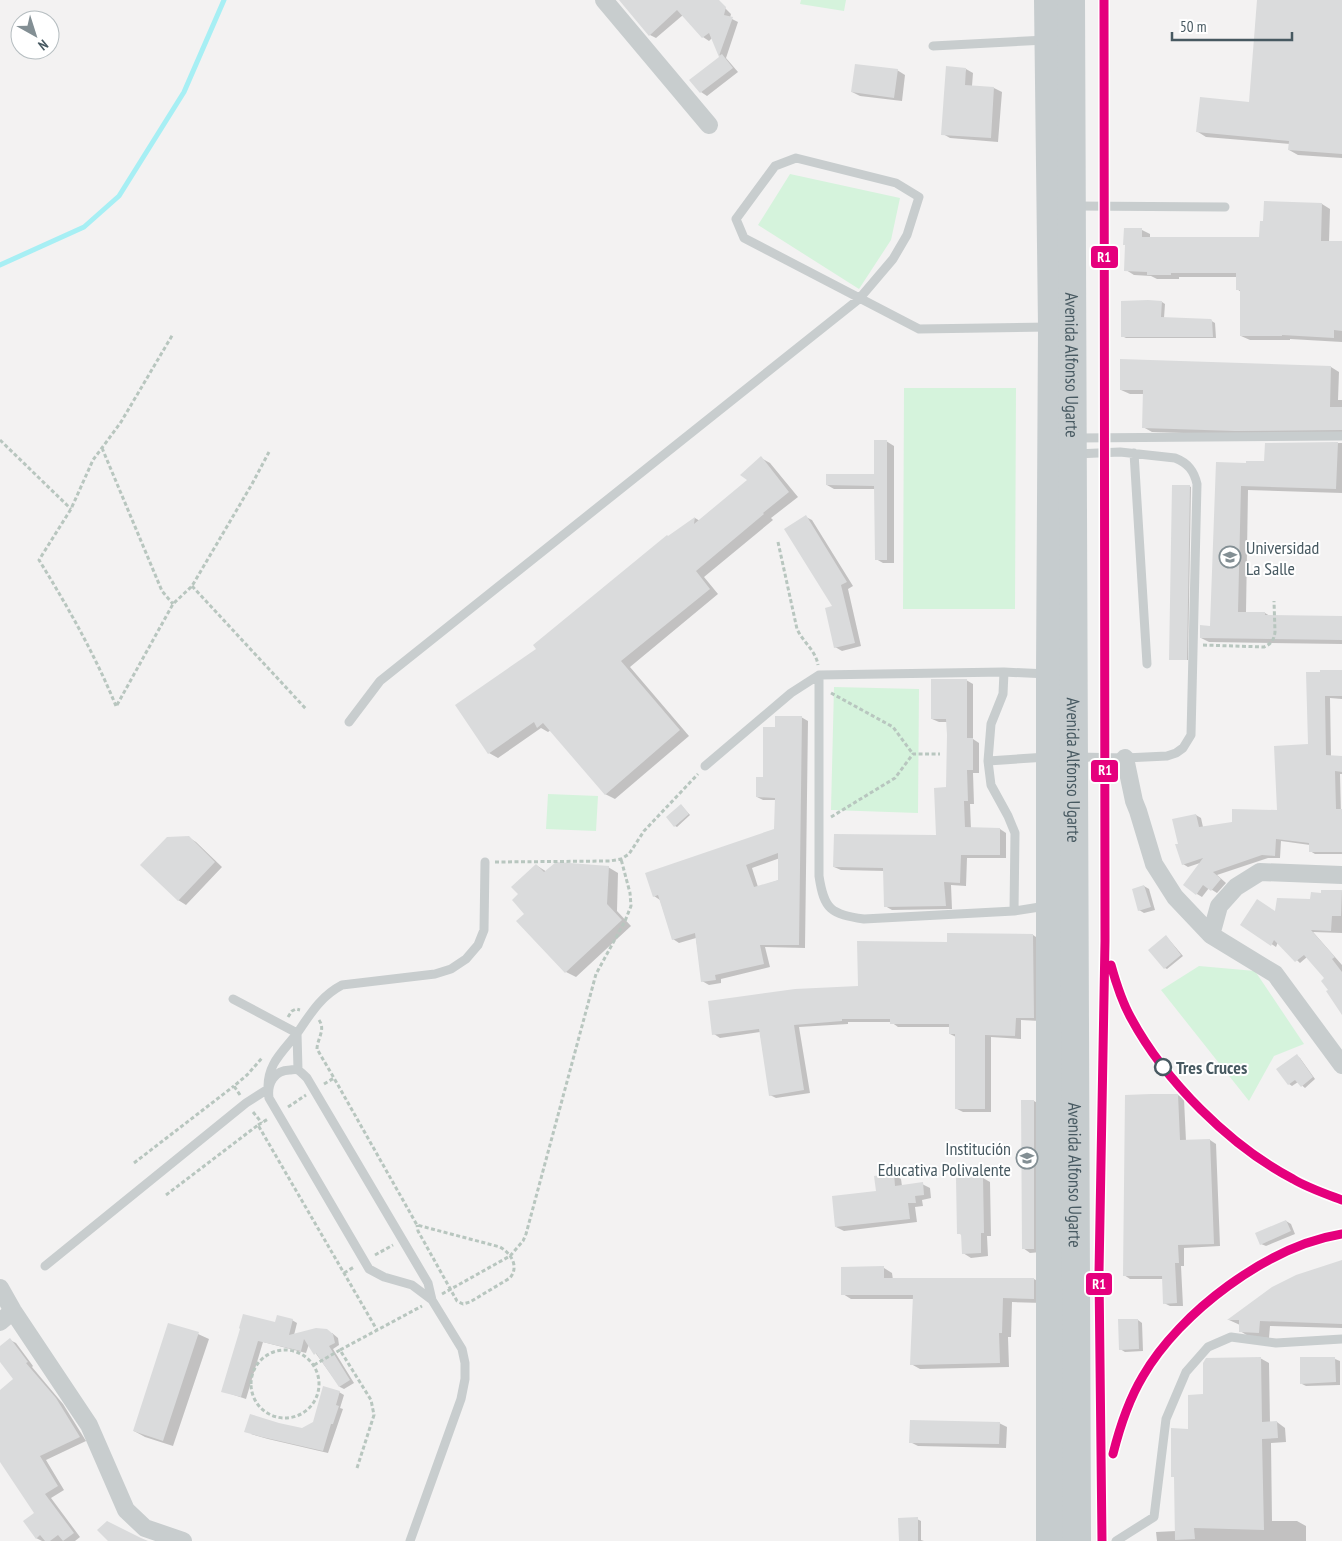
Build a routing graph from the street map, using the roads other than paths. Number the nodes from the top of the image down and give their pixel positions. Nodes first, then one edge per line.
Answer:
1 (604, 0) edge
2 (1048, 0) edge
3 (1071, 0) edge
4 (1060, 39) junction
5 (933, 46) dead end
6 (708, 125) dead end
7 (1060, 206) junction
8 (1225, 207) dead end
9 (859, 298) junction
10 (1062, 326) junction
11 (1342, 436) edge
12 (1062, 447) junction
13 (1134, 453) junction
14 (1147, 664) dead end
15 (1004, 672) junction
16 (1062, 674) junction
17 (819, 676) junction
18 (349, 722) dead end
19 (1062, 757) junction
20 (1125, 758) junction
21 (988, 761) junction
22 (705, 766) road end
23 (485, 862) road end
24 (1342, 875) edge
25 (1063, 905) junction
26 (1014, 911) junction
27 (1211, 935) junction
28 (233, 999) dead end
29 (297, 1033) junction
30 (1342, 1065) edge
31 (298, 1070) junction
32 (268, 1089) junction
33 (45, 1266) dead end
34 (0, 1288) edge
35 (432, 1300) junction
36 (6, 1317) edge
37 (1342, 1339) edge
38 (183, 1541) edge
39 (410, 1541) edge
40 (1050, 1541) edge
41 (1077, 1541) edge
42 (1116, 1541) edge

1 - 6 street
2 - 4 main road, Avenida Alfonso Ugarte
3 - 4 main road, Avenida Alfonso Ugarte
4 - 5 lane
4 - 7 main road, Avenida Alfonso Ugarte
7 - 8 lane
7 - 10 main road, Avenida Alfonso Ugarte
9 - 9 lane
9 - 10 lane
9 - 18 lane
10 - 12 main road, Avenida Alfonso Ugarte
11 - 12 lane
12 - 13 lane
12 - 16 main road, Avenida Alfonso Ugarte
13 - 14 lane
13 - 20 lane
15 - 16 lane
15 - 17 lane
15 - 21 lane
16 - 19 main road, Avenida Alfonso Ugarte
17 - 22 lane
17 - 26 lane
19 - 20 lane
19 - 21 lane
19 - 25 main road, Avenida Alfonso Ugarte
20 - 27 street
21 - 26 lane
23 - 29 lane
24 - 27 street
25 - 26 lane
25 - 40 main road, Avenida Alfonso Ugarte
25 - 41 main road, Avenida Alfonso Ugarte
27 - 30 street
28 - 29 lane
29 - 31 lane
29 - 32 lane
31 - 32 lane
31 - 35 lane
32 - 33 lane
32 - 35 lane
34 - 36 street
35 - 39 lane
36 - 38 street
37 - 42 lane

